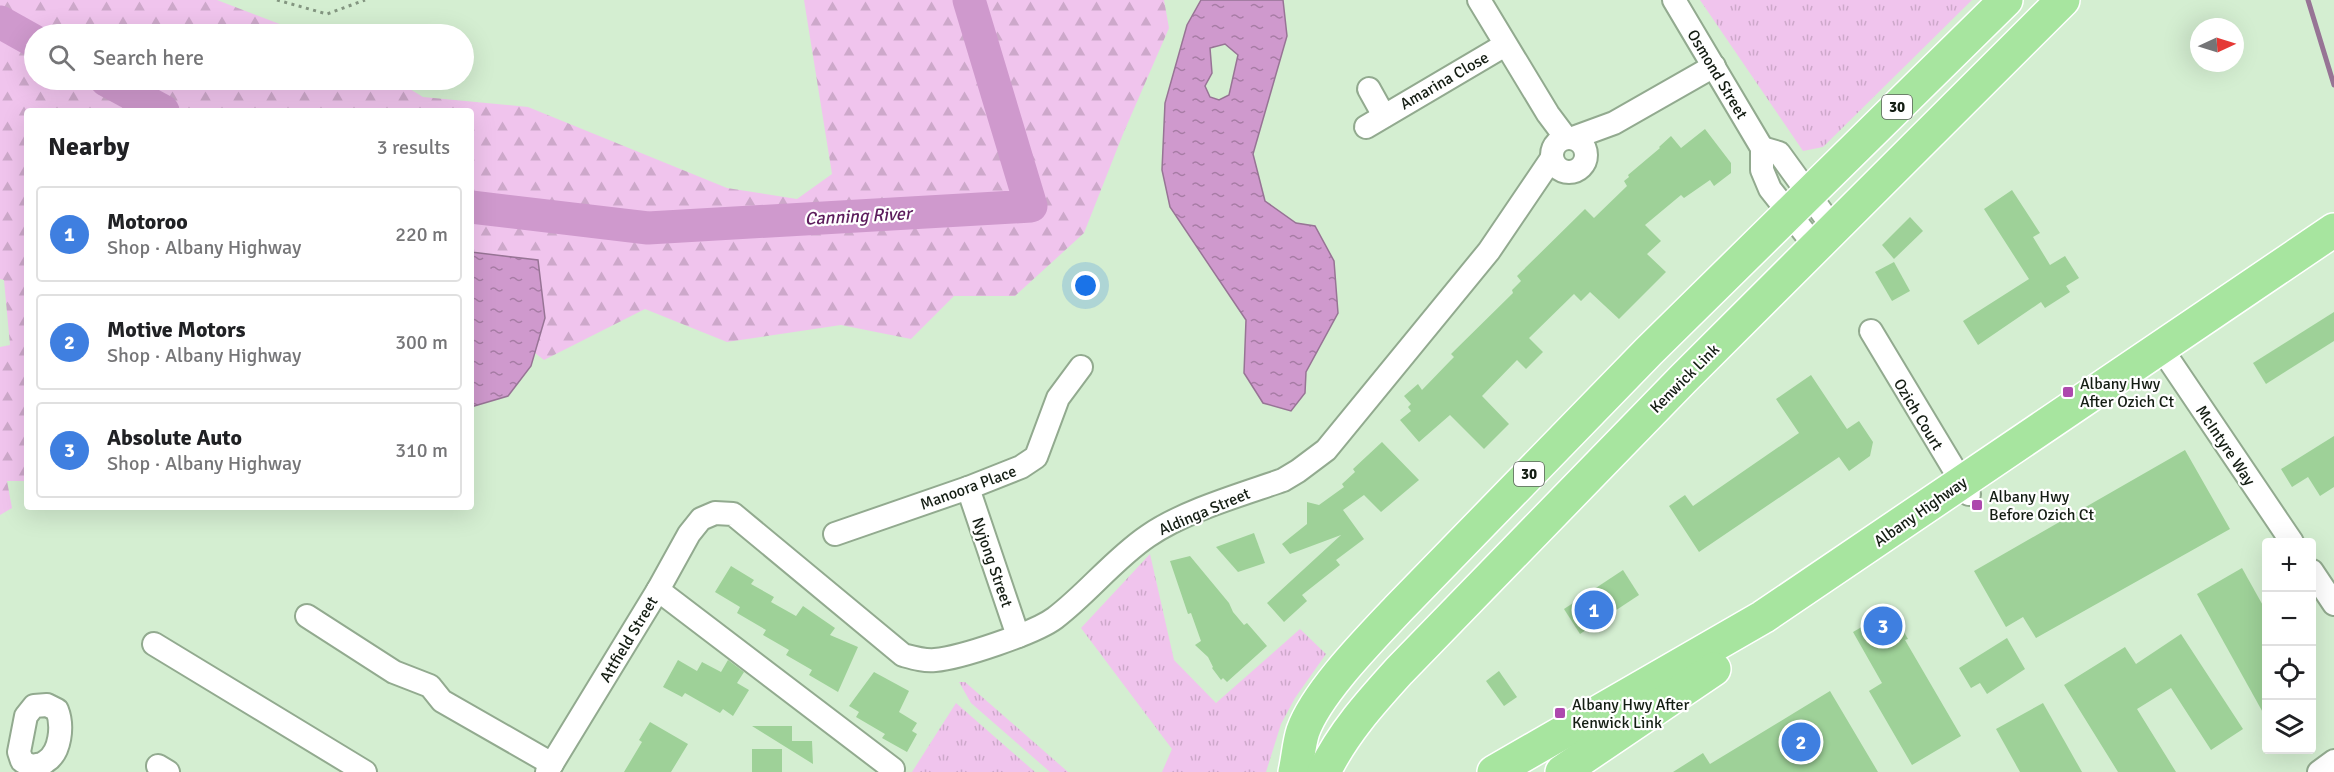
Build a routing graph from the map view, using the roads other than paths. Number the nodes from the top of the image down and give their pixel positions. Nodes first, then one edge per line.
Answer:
1 (1479, 0) edge
2 (1674, 0) edge
3 (2006, 0) edge
4 (2063, 0) edge
5 (1505, 45) junction
6 (1714, 66) junction
7 (1369, 89) dead end
8 (1565, 150) junction
9 (1799, 204) junction
10 (2334, 230) edge
11 (1825, 238) junction
12 (2334, 251) edge
13 (1871, 331) dead end
14 (2165, 354) junction
15 (1081, 367) dead end
16 (968, 488) junction
17 (1965, 489) junction
18 (715, 513) joint
19 (835, 534) dead end
20 (2289, 538) edge
21 (2316, 577) edge
22 (658, 590) junction
23 (2334, 604) edge
24 (307, 616) dead end
25 (1018, 636) junction
26 (154, 644) dead end
27 (1303, 730) junction
28 (2334, 762) edge
29 (1331, 764) edge
30 (551, 769) edge
31 (893, 770) dead end
32 (365, 772) edge
33 (1289, 772) edge
34 (1295, 772) edge
35 (1494, 772) edge
36 (1562, 772) edge
37 (2319, 772) edge

1 - 5 street
2 - 6 street, Osmond Street
3 - 9 highway, 30
4 - 11 highway, Kenwick Link / 30
5 - 7 street, Amarina Close
5 - 8 street
6 - 8 street, Aldinga Street
6 - 9 street, Osmond Street
8 - 25 street, Aldinga Street
9 - 11 street, Osmond Street
9 - 27 highway, 30
10 - 14 highway, Albany Highway
11 - 29 highway, Kenwick Link / 30
12 - 14 highway, Albany Highway
13 - 17 street, Ozich Court
14 - 17 highway, Albany Highway
14 - 20 street, McIntyre Way
15 - 16 street, Manoora Place
16 - 19 street, Manoora Place
16 - 25 street, Nyjong Street
17 - 35 highway, Albany Highway
17 - 36 highway, Albany Highway
18 - 22 street, Attfield Street
18 - 25 street, Aldinga Street
21 - 23 street
22 - 30 street, Attfield Street
22 - 31 street
24 - 30 street
26 - 32 street
27 - 33 highway, 30
27 - 34 highway, 30
28 - 37 street

